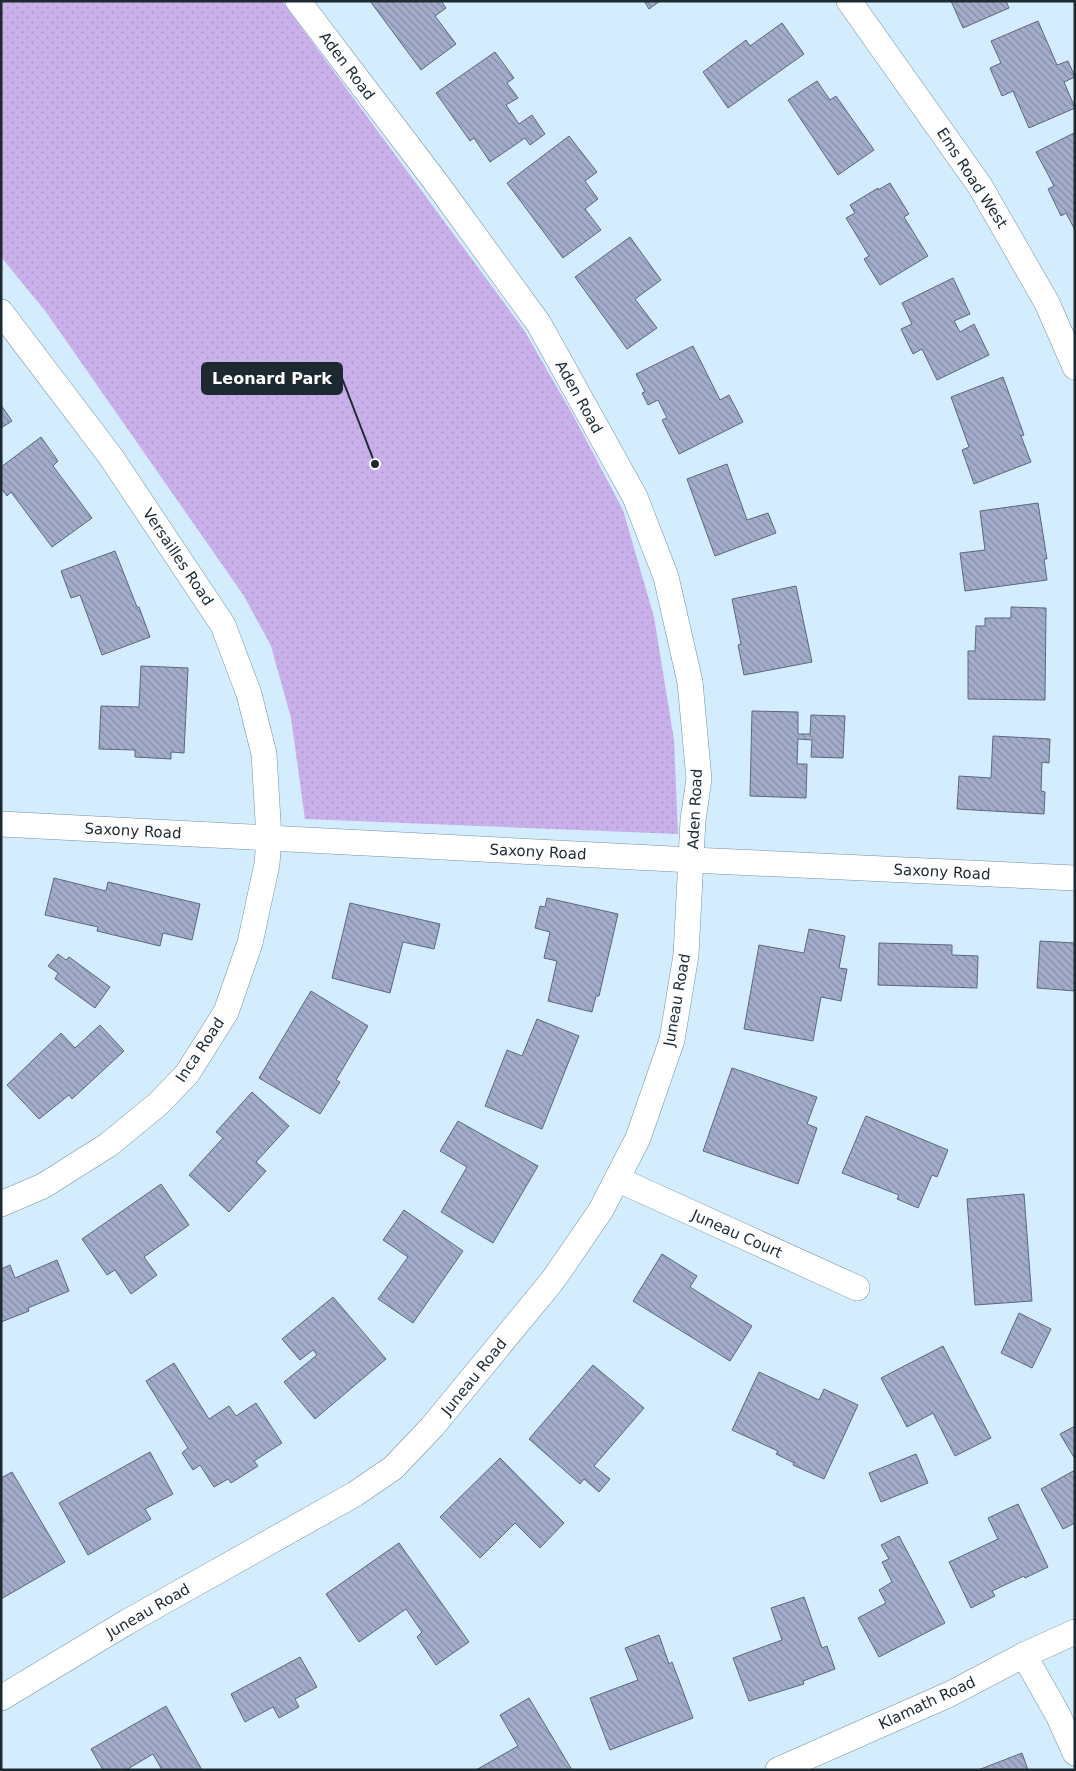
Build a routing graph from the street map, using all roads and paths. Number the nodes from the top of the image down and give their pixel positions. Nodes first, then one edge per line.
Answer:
1 (298, 1) edge
2 (849, 1) edge
3 (1, 312) edge
4 (1069, 338) edge
5 (1075, 367) edge
6 (1, 824) edge
7 (269, 838) junction
8 (692, 860) junction
9 (1075, 878) edge
10 (617, 1179) junction
11 (1, 1204) edge
12 (857, 1288) dead end
13 (1075, 1632) edge
14 (1024, 1655) junction
15 (1, 1698) edge
16 (1075, 1753) edge
17 (778, 1770) edge

1 - 8 street, Aden Road
2 - 4 street, Ems Road West
3 - 7 street, Versailles Road
4 - 5 street, Ems Road West
6 - 7 street, Saxony Road
7 - 8 street, Saxony Road
7 - 11 street, Inca Road
8 - 9 street, Saxony Road
8 - 10 street, Juneau Road
10 - 12 street, Juneau Court
10 - 15 street, Juneau Road
13 - 14 street, Klamath Road
14 - 16 street
14 - 17 street, Klamath Road

